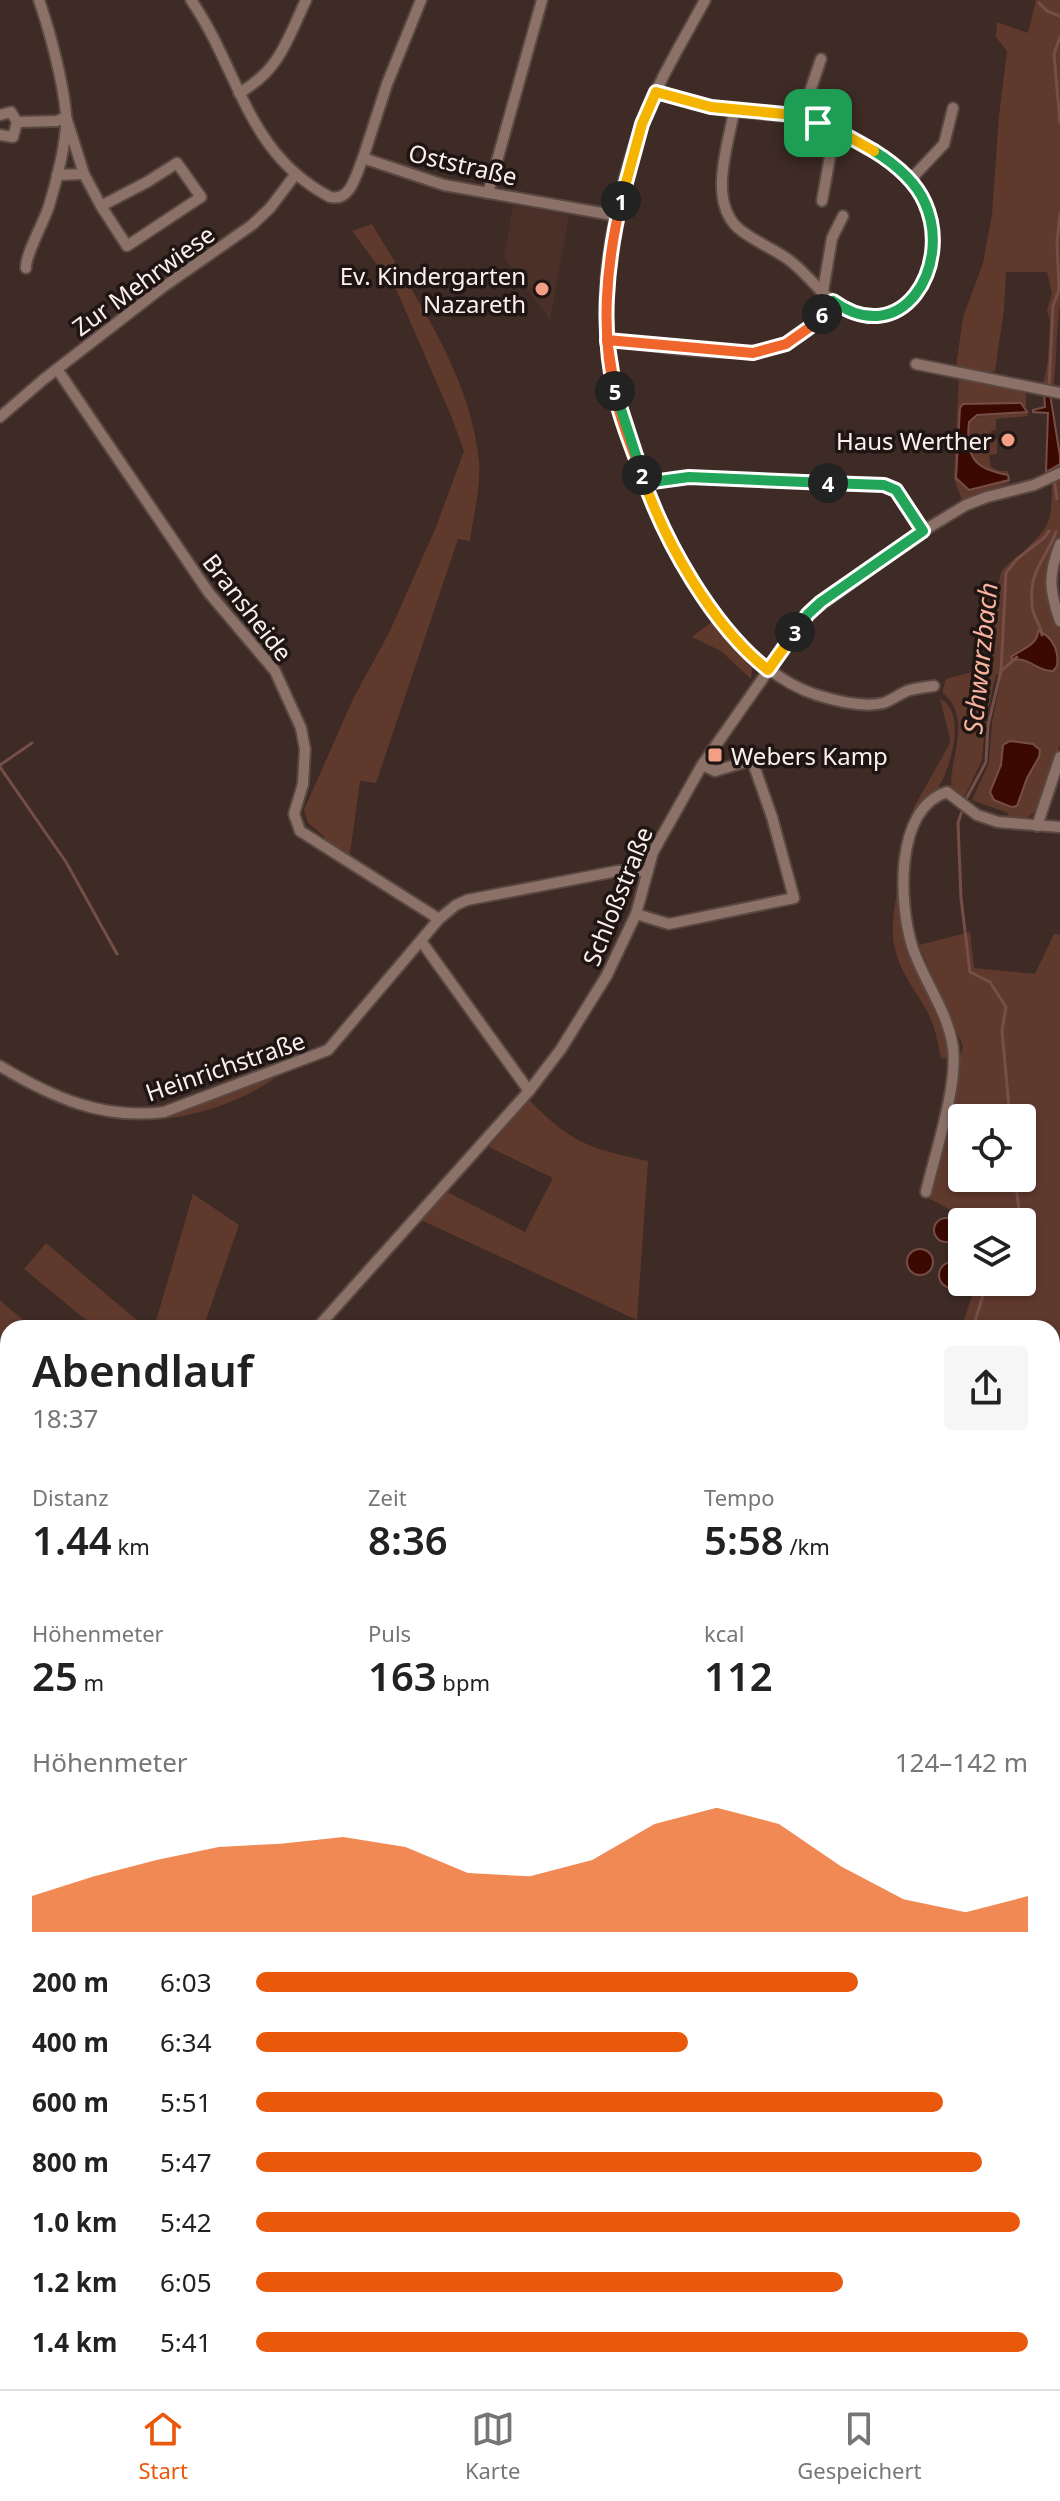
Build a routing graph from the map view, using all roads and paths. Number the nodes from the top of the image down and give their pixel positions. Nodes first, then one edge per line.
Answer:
1 (39, 0) edge
2 (191, 0) edge
3 (306, 0) edge
4 (421, 0) edge
5 (542, 0) edge
6 (705, 0) edge
7 (821, 59) dead end
8 (656, 92) junction
9 (239, 93) junction
10 (953, 108) dead end
11 (734, 111) junction
12 (0, 115) edge
13 (66, 117) junction
14 (801, 118) junction
15 (17, 122) junction
16 (835, 129) junction
17 (0, 135) edge
18 (363, 158) junction
19 (84, 174) junction
20 (57, 175) junction
21 (295, 175) junction
22 (910, 180) junction
23 (488, 193) junction
24 (822, 201) dead end
25 (101, 206) junction
26 (618, 216) junction
27 (843, 216) dead end
28 (26, 268) dead end
29 (823, 291) junction
30 (833, 301) junction
31 (607, 340) junction
32 (916, 364) dead end
33 (57, 369) junction
34 (1058, 393) edge
35 (4, 413) edge
36 (1060, 473) edge
37 (645, 483) junction
38 (923, 531) junction
39 (1060, 544) edge
40 (1060, 621) edge
41 (768, 670) junction
42 (934, 686) dead end
43 (1060, 757) edge
44 (702, 765) junction
45 (1037, 826) junction
46 (1060, 827) edge
47 (648, 871) junction
48 (636, 914) junction
49 (439, 919) junction
50 (421, 941) junction
51 (0, 1066) edge
52 (529, 1091) junction
53 (926, 1192) dead end
54 (324, 1320) edge

1 - 13 street
2 - 9 street
3 - 9 street
4 - 18 street
5 - 23 street
6 - 8 street
7 - 14 street
8 - 11 street
8 - 26 street
9 - 21 street
10 - 22 street
11 - 14 street
11 - 29 street
12 - 15 street
13 - 15 street
13 - 19 street
13 - 20 street
14 - 16 street
15 - 17 street
16 - 22 street
16 - 24 street
18 - 21 street
18 - 23 street, Oststraße
19 - 20 street
19 - 25 street
20 - 28 street
21 - 33 street, Zur Mehrwiese
22 - 30 street
23 - 26 street, Oststraße
25 - 25 street
26 - 31 street
27 - 29 street
29 - 30 street
30 - 31 street
31 - 37 street
32 - 34 street
33 - 35 street, Zur Mehrwiese
33 - 49 street, Bransheide
36 - 38 street, Schloßstraße
37 - 38 street
37 - 41 street
38 - 41 street, Schloßstraße
39 - 40 street
41 - 42 street
41 - 44 street, Schloßstraße
43 - 45 street
44 - 47 street, Schloßstraße
44 - 48 street
45 - 46 street
45 - 53 street
47 - 48 street, Schloßstraße
47 - 49 street, Heinrichstraße
48 - 52 street, Schloßstraße
49 - 50 street, Heinrichstraße
50 - 51 street, Heinrichstraße
50 - 52 street
52 - 54 street, Schloßstraße

